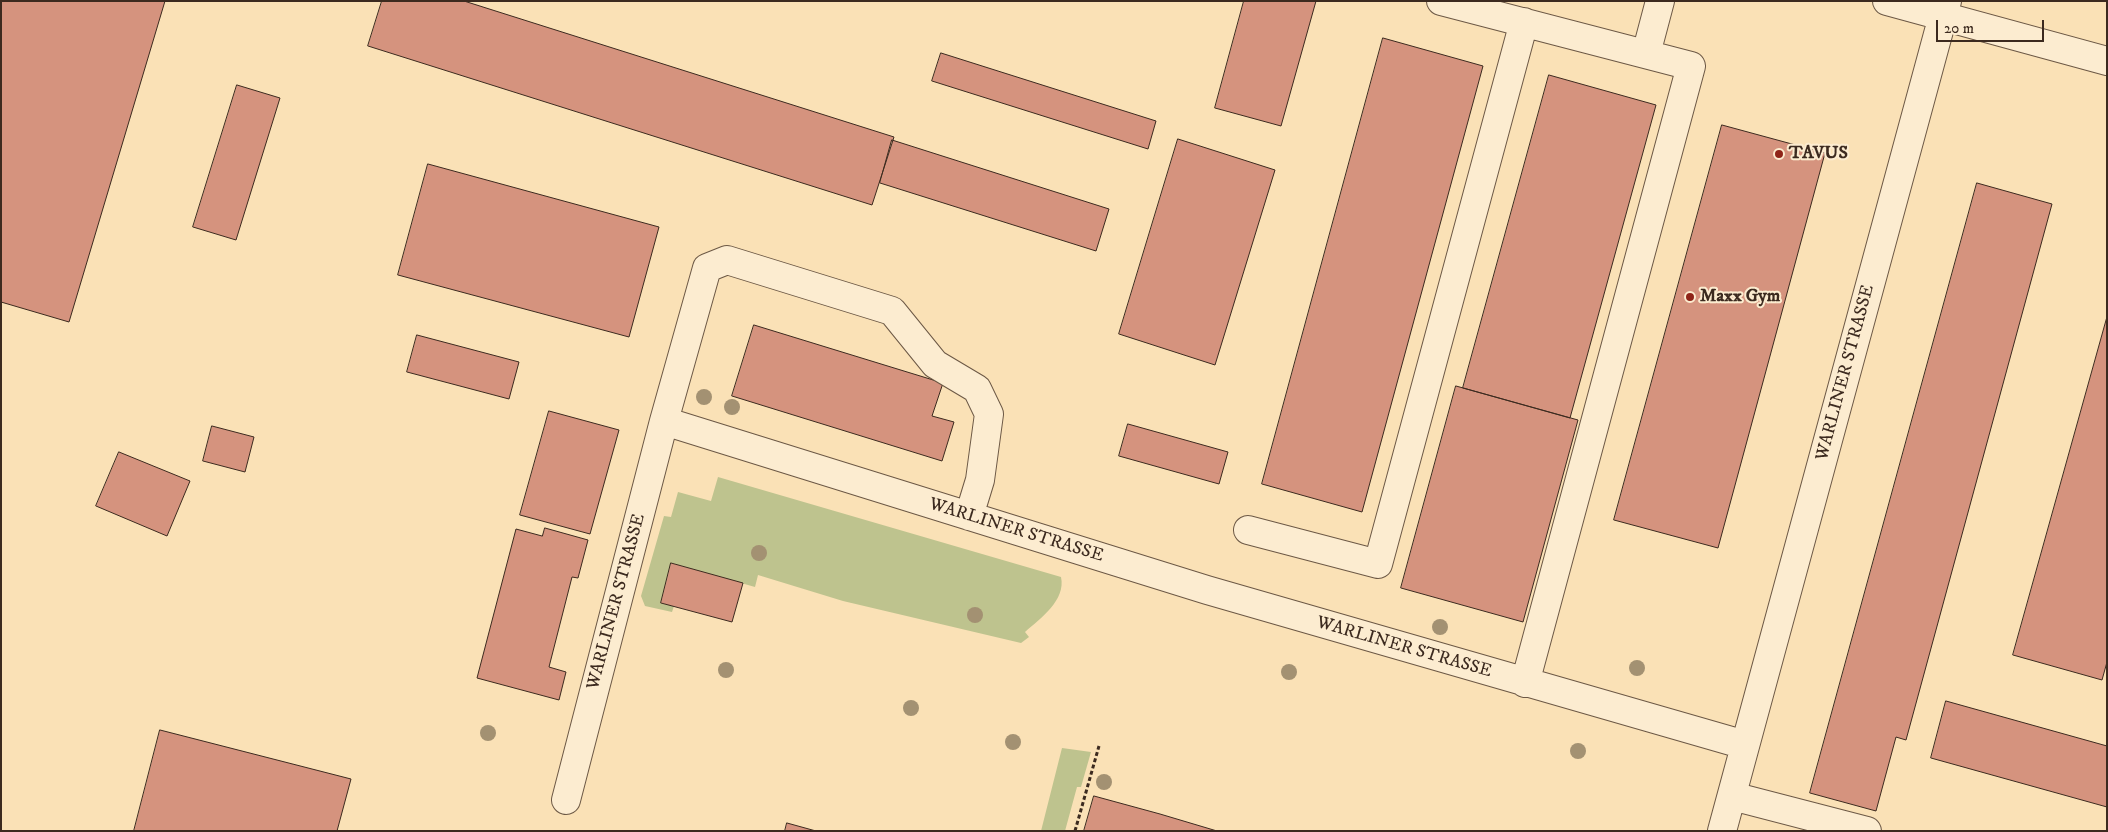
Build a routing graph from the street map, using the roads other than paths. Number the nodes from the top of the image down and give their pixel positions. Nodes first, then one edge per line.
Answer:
1 (1441, 1) edge
2 (1660, 1) edge
3 (1887, 1) edge
4 (1945, 9) edge
5 (1524, 22) junction
6 (1646, 54) junction
7 (2107, 62) edge
8 (664, 421) junction
9 (969, 516) junction
10 (1248, 530) dead end
11 (1525, 683) junction
12 (1745, 745) junction
13 (1732, 796) junction
14 (566, 800) dead end
15 (1722, 831) edge
16 (1867, 831) edge

1 - 5 street
2 - 6 street
3 - 4 street
4 - 7 street
4 - 12 street, WARLINER STRASSE
5 - 6 street
5 - 10 street
6 - 11 street
8 - 9 street, WARLINER STRASSE
8 - 9 street
8 - 14 street, WARLINER STRASSE
9 - 11 street, WARLINER STRASSE
11 - 12 street, WARLINER STRASSE
12 - 13 street, WARLINER STRASSE
13 - 15 street, WARLINER STRASSE
13 - 16 street

